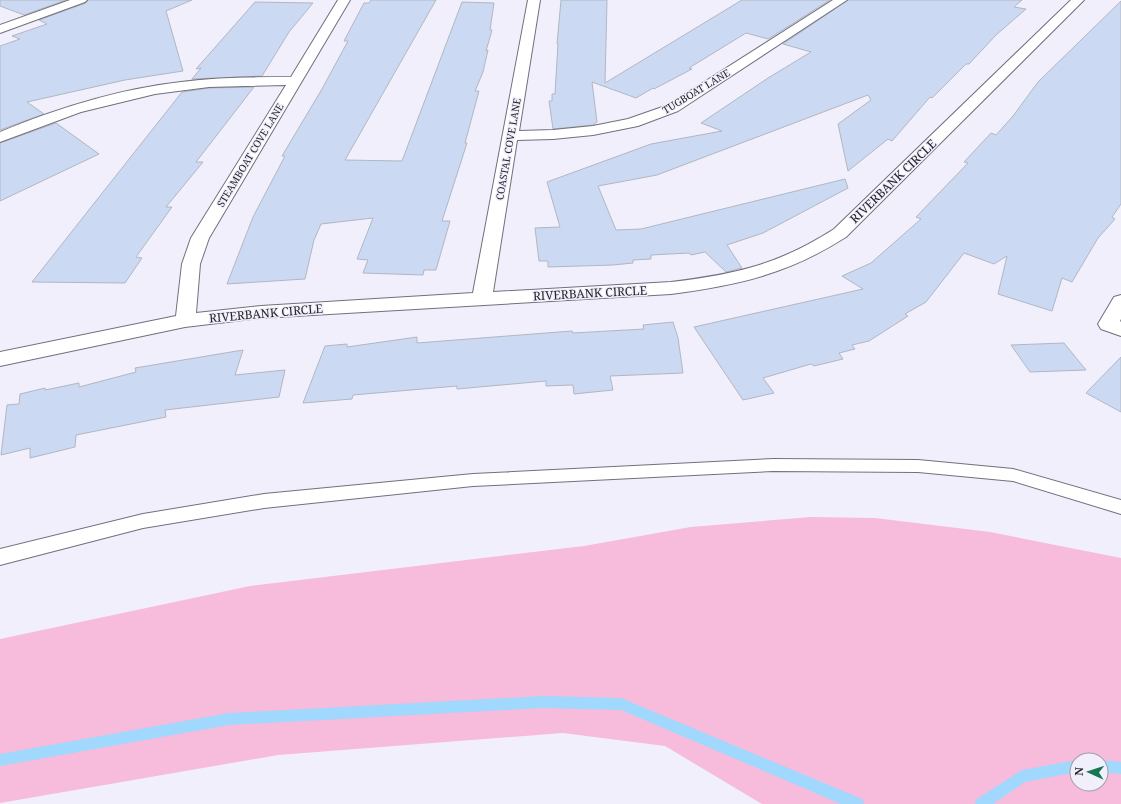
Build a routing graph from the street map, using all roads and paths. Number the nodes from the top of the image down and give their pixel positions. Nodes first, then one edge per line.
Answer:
1 (81, 0) edge
2 (344, 0) edge
3 (534, 0) edge
4 (841, 0) edge
5 (1078, 0) edge
6 (0, 29) edge
7 (294, 81) junction
8 (510, 135) junction
9 (0, 137) edge
10 (482, 299) junction
11 (1121, 301) edge
12 (185, 321) junction
13 (1121, 330) edge
14 (0, 359) edge
15 (1121, 507) edge
16 (0, 557) edge

1 - 6 street
2 - 7 street, STEAMBOAT COVE LANE
3 - 8 street, COASTAL COVE LANE
4 - 8 street, TUGBOAT LANE
5 - 10 street, RIVERBANK CIRCLE
7 - 9 street
7 - 12 street, STEAMBOAT COVE LANE
8 - 10 street, COASTAL COVE LANE
10 - 12 street, RIVERBANK CIRCLE
11 - 13 street
12 - 14 street, RIVERBANK CIRCLE
15 - 16 lane

